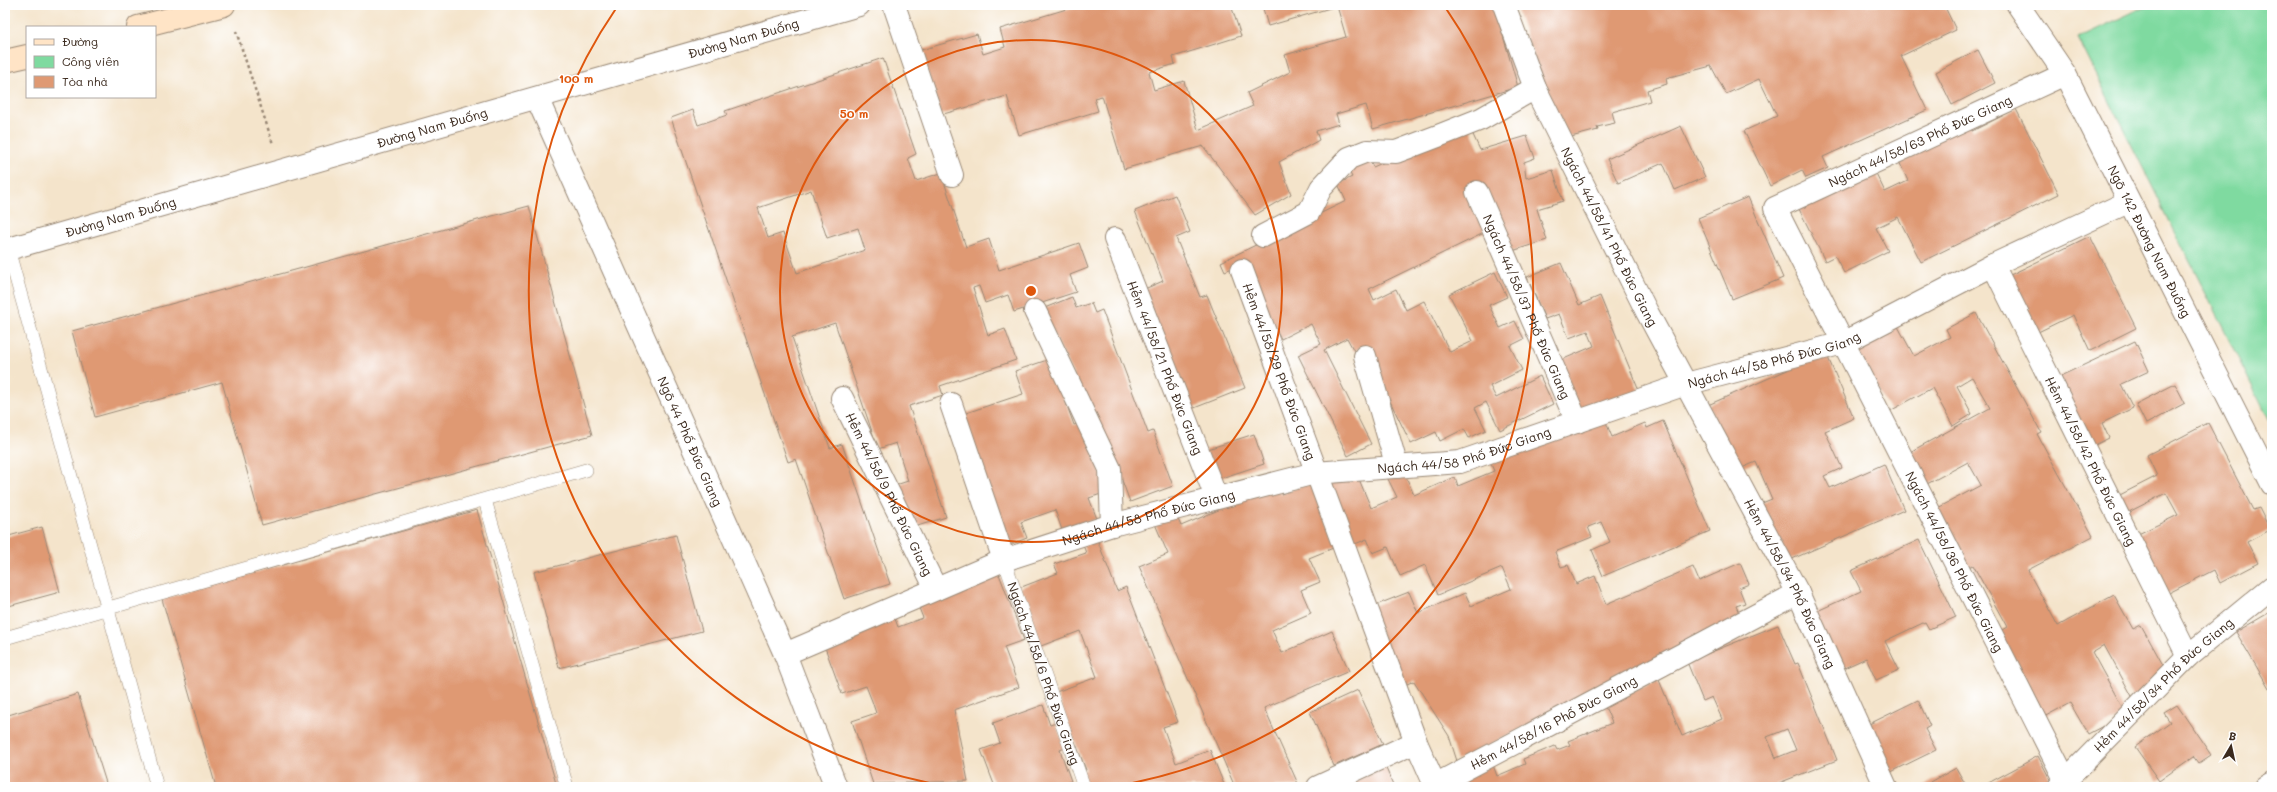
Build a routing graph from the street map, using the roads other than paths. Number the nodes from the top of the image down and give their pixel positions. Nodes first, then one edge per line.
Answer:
1 (224, 5) edge
2 (859, 5) edge
3 (894, 5) edge
4 (1504, 5) edge
5 (2018, 5) edge
6 (142, 26) edge
7 (26, 56) edge
8 (5, 61) edge
9 (2065, 74) junction
10 (1535, 88) junction
11 (537, 98) junction
12 (952, 175) dead end
13 (1477, 192) dead end
14 (2128, 202) junction
15 (1775, 208) joint
16 (1263, 236) dead end
17 (1115, 239) dead end
18 (7, 250) edge
19 (1993, 265) junction
20 (1242, 270) dead end
21 (1035, 310) dead end
22 (1843, 343) junction
23 (1365, 356) dead end
24 (1686, 384) junction
25 (842, 398) dead end
26 (951, 404) dead end
27 (1577, 422) junction
28 (1397, 467) junction
29 (586, 470) dead end
30 (1315, 473) junction
31 (2272, 484) edge
32 (1216, 497) junction
33 (485, 500) junction
34 (1112, 525) junction
35 (1004, 560) junction
36 (2272, 587) edge
37 (936, 589) junction
38 (1798, 594) junction
39 (107, 609) junction
40 (5, 638) edge
41 (785, 654) junction
42 (2188, 656) junction
43 (1416, 742) junction
44 (2272, 783) edge
45 (2063, 784) edge
46 (157, 787) edge
47 (567, 787) edge
48 (836, 787) edge
49 (1084, 787) edge
50 (1318, 787) edge
51 (1886, 787) edge
52 (2266, 787) edge

1 - 6 main road
2 - 11 street, Đường Nam Đuống
3 - 12 street
4 - 10 street, Ngách 44/58/41 Phố Đức Giang
5 - 9 street, Ngõ 142 Đường Nam Đuống
7 - 8 main road
9 - 14 street, Ngõ 142 Đường Nam Đuống
9 - 15 street, Ngách 44/58/63 Phố Đức Giang
10 - 16 street
10 - 24 street, Ngách 44/58/41 Phố Đức Giang
11 - 18 street, Đường Nam Đuống
11 - 41 street, Ngõ 44 Phố Đức Giang
13 - 27 street, Ngách 44/58/37 Phố Đức Giang
14 - 19 street, Ngách 44/58 Phố Đức Giang
14 - 31 street, Ngõ 142 Đường Nam Đuống
15 - 22 street, Ngách 44/58/36 Phố Đức Giang
17 - 32 street, Hẻm 44/58/21 Phố Đức Giang
18 - 39 lane
19 - 22 street, Ngách 44/58 Phố Đức Giang
19 - 42 street, Hẻm 44/58/42 Phố Đức Giang
20 - 30 street, Hẻm 44/58/29 Phố Đức Giang
21 - 34 street
22 - 24 street, Ngách 44/58 Phố Đức Giang
22 - 45 street, Ngách 44/58/36 Phố Đức Giang
23 - 28 street
24 - 27 street, Ngách 44/58 Phố Đức Giang
24 - 38 street, Hẻm 44/58/34 Phố Đức Giang
25 - 37 street, Hẻm 44/58/9 Phố Đức Giang
26 - 35 street
27 - 28 street, Ngách 44/58 Phố Đức Giang
28 - 30 street, Ngách 44/58 Phố Đức Giang
29 - 33 lane
30 - 32 street, Ngách 44/58 Phố Đức Giang
30 - 43 street, Hẻm 44/58/16 Phố Đức Giang
32 - 34 street, Ngách 44/58 Phố Đức Giang
33 - 39 lane
33 - 47 lane
34 - 35 street, Ngách 44/58 Phố Đức Giang
35 - 37 street, Ngách 44/58 Phố Đức Giang
35 - 49 lane, Ngách 44/58/6 Phố Đức Giang
36 - 42 street, Hẻm 44/58/34 Phố Đức Giang
37 - 41 street, Ngách 44/58 Phố Đức Giang
38 - 43 street, Hẻm 44/58/16 Phố Đức Giang
38 - 51 street, Hẻm 44/58/34 Phố Đức Giang
39 - 40 lane
39 - 46 lane
41 - 48 street, Ngõ 44 Phố Đức Giang
42 - 45 street, Hẻm 44/58/34 Phố Đức Giang
43 - 50 street
44 - 52 street

